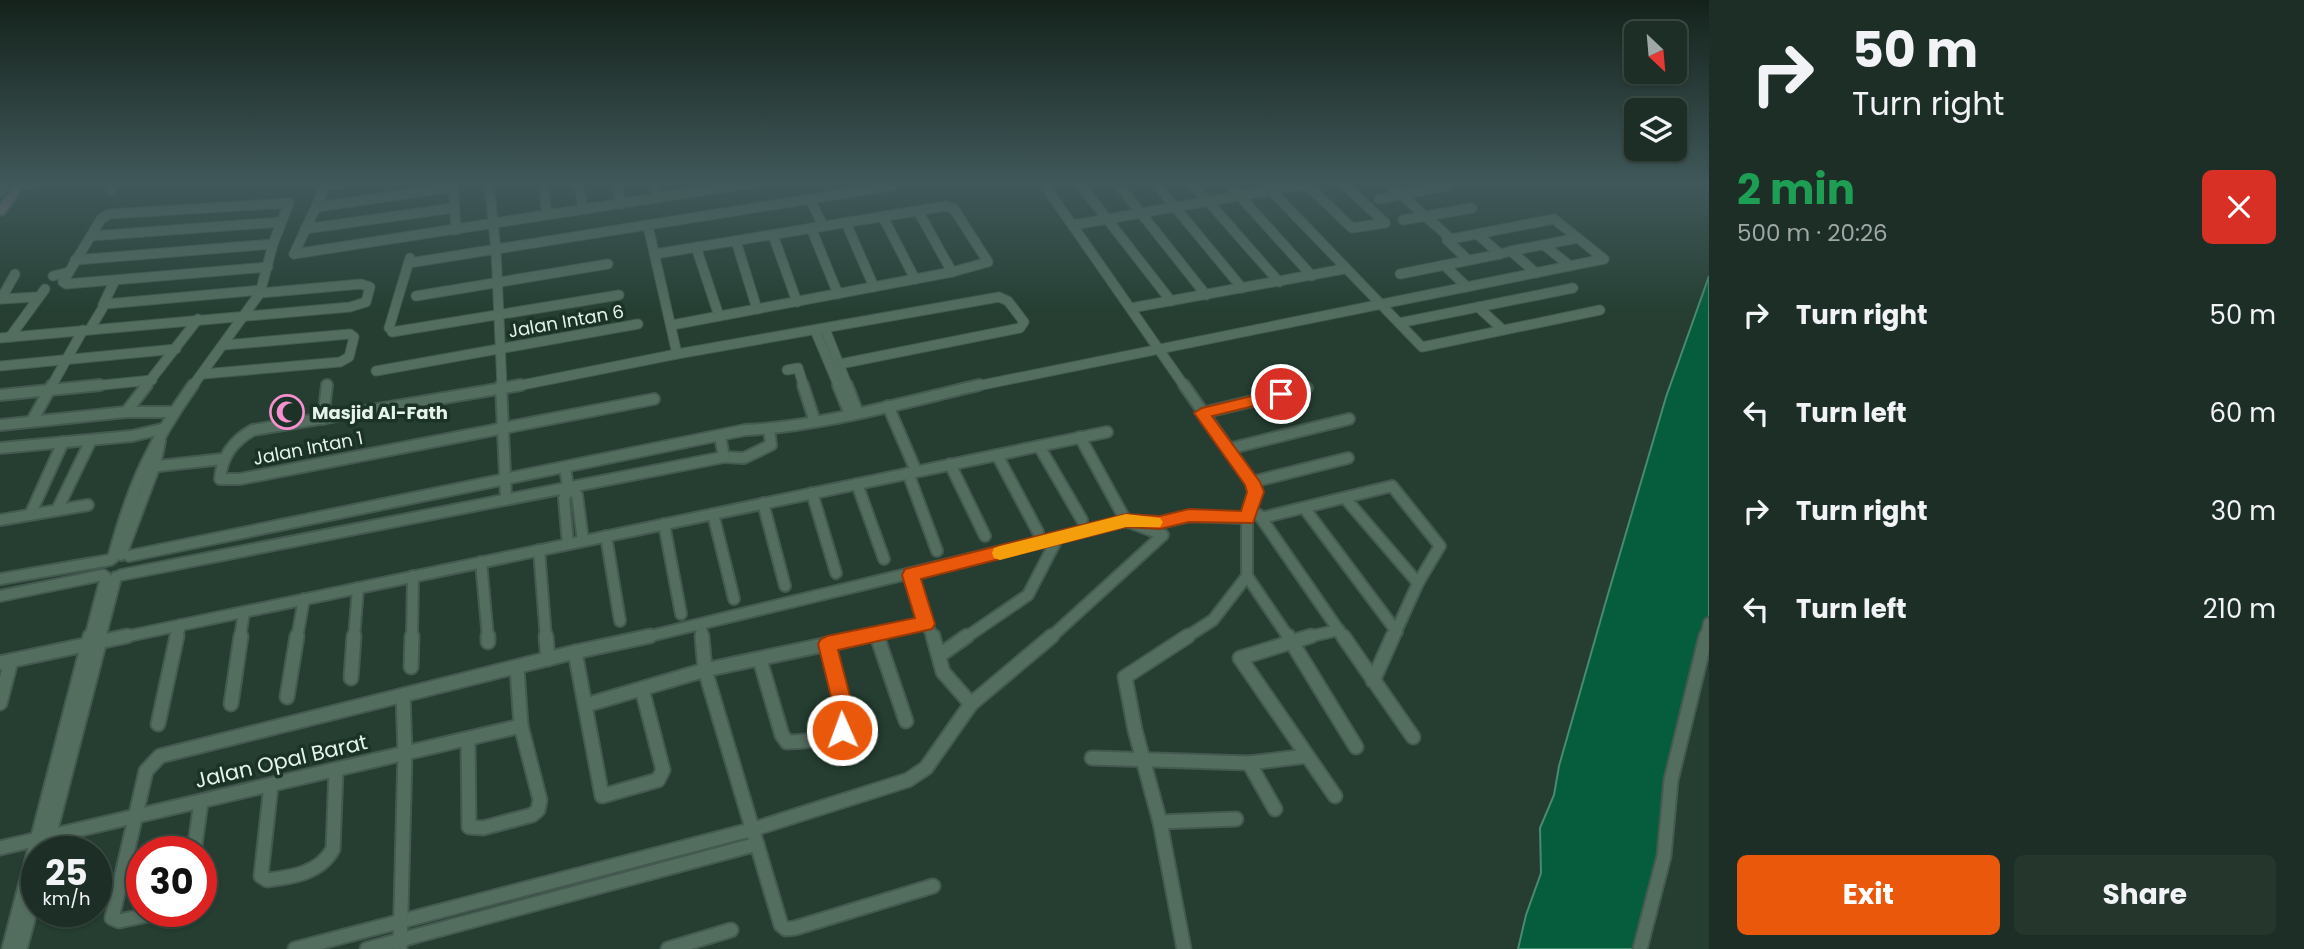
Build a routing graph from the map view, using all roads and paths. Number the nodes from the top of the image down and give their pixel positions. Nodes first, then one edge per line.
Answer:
1 (96, 227) edge
2 (209, 227) edge
3 (279, 227) edge
4 (317, 227) edge
5 (473, 227) edge
6 (494, 227) edge
7 (646, 227) edge
8 (648, 227) edge
9 (815, 227) edge
10 (848, 227) edge
11 (888, 227) edge
12 (927, 227) edge
13 (966, 227) edge
14 (1075, 227) edge
15 (1115, 227) edge
16 (1152, 227) edge
17 (1192, 227) edge
18 (1231, 227) edge
19 (1268, 227) edge
20 (1305, 227) edge
21 (1438, 227) edge
22 (1512, 227) edge
23 (1564, 227) edge
24 (811, 228) junction
25 (305, 229) joint
26 (456, 230) joint
27 (1478, 234) junction
28 (773, 235) junction
29 (91, 236) junction
30 (1578, 238) junction
31 (1451, 239) junction
32 (736, 241) junction
33 (273, 244) junction
34 (1544, 245) junction
35 (696, 247) junction
36 (1511, 251) junction
37 (491, 252) junction
38 (655, 254) junction
39 (1500, 254) junction
40 (75, 260) junction
41 (1468, 260) junction
42 (608, 264) dead end
43 (1444, 265) junction
44 (1570, 266) junction
45 (268, 267) junction
46 (1344, 269) junction
47 (69, 272) junction
48 (952, 272) junction
49 (1536, 273) junction
50 (15, 274) dead end
51 (1400, 274) dead end
52 (53, 276) dead end
53 (1312, 276) junction
54 (915, 279) junction
55 (115, 280) junction
56 (497, 282) junction
57 (1279, 282) junction
58 (874, 287) junction
59 (1467, 287) junction
60 (1242, 288) junction
61 (1573, 288) dead end
62 (45, 289) dead end
63 (260, 291) junction
64 (838, 294) junction
65 (619, 295) dead end
66 (1206, 295) junction
67 (416, 296) dead end
68 (36, 297) junction
69 (1171, 301) junction
70 (797, 302) junction
71 (103, 305) junction
72 (1381, 305) junction
73 (1478, 307) junction
74 (1131, 308) junction
75 (757, 309) junction
76 (1600, 310) dead end
77 (497, 314) junction
78 (244, 316) junction
79 (719, 316) junction
80 (198, 319) junction
81 (1399, 323) junction
82 (638, 324) dead end
83 (671, 326) junction
84 (820, 329) junction
85 (87, 330) junction
86 (1503, 330) junction
87 (5, 337) edge
88 (224, 345) junction
89 (176, 349) junction
90 (1160, 349) junction
91 (499, 350) junction
92 (677, 354) junction
93 (66, 360) junction
94 (840, 364) junction
95 (0, 366) edge
96 (787, 370) dead end
97 (376, 371) dead end
98 (203, 374) junction
99 (152, 380) junction
100 (327, 385) dead end
101 (1307, 387) dead end
102 (500, 389) junction
103 (48, 391) junction
104 (0, 395) edge
105 (654, 399) dead end
106 (888, 406) junction
107 (126, 412) junction
108 (173, 412) junction
109 (853, 412) junction
110 (1202, 413) junction
111 (323, 419) junction
112 (814, 419) junction
113 (1349, 419) dead end
114 (32, 421) junction
115 (0, 425) edge
116 (503, 428) junction
117 (769, 429) junction
118 (162, 430) junction
119 (1107, 432) dead end
120 (720, 436) junction
121 (1080, 437) junction
122 (92, 440) junction
123 (63, 442) junction
124 (1039, 446) junction
125 (0, 448) edge
126 (1228, 449) junction
127 (997, 455) junction
128 (724, 457) junction
129 (1348, 458) dead end
130 (223, 459) junction
131 (950, 464) junction
132 (149, 467) junction
133 (565, 468) junction
134 (912, 472) junction
135 (505, 481) junction
136 (1252, 482) junction
137 (857, 484) junction
138 (569, 488) junction
139 (811, 493) junction
140 (506, 498) junction
141 (1345, 498) junction
142 (763, 503) junction
143 (88, 505) dead end
144 (1305, 509) junction
145 (57, 510) junction
146 (1250, 513) junction
147 (713, 514) junction
148 (30, 515) junction
149 (1261, 518) junction
150 (0, 520) edge
151 (1082, 520) dead end
152 (1126, 521) junction
153 (664, 524) junction
154 (1038, 532) dead end
155 (606, 536) junction
156 (985, 536) dead end
157 (1057, 539) junction
158 (583, 541) junction
159 (568, 544) junction
160 (539, 550) junction
161 (937, 551) dead end
162 (118, 557) junction
163 (884, 559) dead end
164 (481, 562) junction
165 (836, 573) dead end
166 (911, 575) junction
167 (112, 576) junction
168 (413, 576) junction
169 (1247, 576) junction
170 (0, 579) edge
171 (1418, 583) junction
172 (785, 586) dead end
173 (358, 587) junction
174 (0, 596) edge
175 (304, 599) junction
176 (734, 599) dead end
177 (244, 611) junction
178 (681, 614) dead end
179 (620, 621) dead end
180 (1709, 623) edge
181 (926, 624) junction
182 (180, 625) junction
183 (701, 626) junction
184 (1339, 631) junction
185 (1397, 632) junction
186 (876, 633) junction
187 (1291, 641) junction
188 (95, 642) junction
189 (488, 642) dead end
190 (827, 644) junction
191 (575, 652) junction
192 (940, 655) junction
193 (548, 659) junction
194 (760, 660) junction
195 (6, 662) edge
196 (411, 667) dead end
197 (517, 668) junction
198 (705, 670) junction
199 (351, 678) dead end
200 (1373, 681) junction
201 (642, 689) junction
202 (403, 695) junction
203 (287, 697) dead end
204 (0, 703) edge
205 (231, 704) dead end
206 (971, 704) junction
207 (586, 705) junction
208 (906, 721) dead end
209 (158, 724) dead end
210 (522, 726) junction
211 (1413, 737) dead end
212 (468, 738) junction
213 (1356, 747) dead end
214 (405, 753) junction
215 (1307, 756) junction
216 (1143, 757) junction
217 (1092, 758) dead end
218 (1249, 763) junction
219 (336, 770) junction
220 (271, 785) junction
221 (1335, 796) dead end
222 (201, 802) junction
223 (1275, 809) dead end
224 (135, 817) junction
225 (1237, 819) dead end
226 (1160, 822) junction
227 (46, 836) edge
228 (68, 836) edge
229 (130, 836) edge
230 (196, 836) edge
231 (755, 837) junction
232 (21, 846) edge
233 (0, 848) edge
234 (126, 854) edge
235 (933, 886) dead end
236 (21, 913) edge
237 (126, 918) edge
238 (400, 920) junction
239 (26, 927) edge
240 (731, 930) dead end
241 (400, 944) edge
242 (9, 949) edge
243 (20, 949) edge
244 (295, 949) edge
245 (367, 949) edge
246 (668, 949) edge
247 (1184, 949) edge
248 (1640, 949) edge

1 - 29 street
2 - 29 street
3 - 33 street
4 - 25 street
5 - 26 street
6 - 37 street
7 - 37 street
8 - 38 street
9 - 24 street
10 - 58 street
11 - 54 street
12 - 48 street
13 - 48 street
14 - 74 street
15 - 69 street
16 - 66 street
17 - 60 street
18 - 57 street
19 - 53 street
20 - 46 street
21 - 31 street
22 - 27 street
23 - 30 street
24 - 28 street
24 - 64 street
25 - 26 street
27 - 31 street
27 - 39 street
28 - 32 street
28 - 70 street
29 - 40 street
30 - 34 street
30 - 44 street
31 - 41 street
32 - 35 street
32 - 75 street
33 - 40 street
33 - 45 street
34 - 36 street
34 - 44 street
35 - 38 street
35 - 79 street
36 - 39 street
36 - 49 street
37 - 56 street
37 - 77 street
38 - 83 street
39 - 41 street
40 - 47 street
41 - 43 street
42 - 56 street
43 - 51 street
43 - 59 street
44 - 49 street
45 - 55 street
45 - 63 street
46 - 53 street
46 - 72 street
47 - 52 street
47 - 55 street
48 - 54 street
49 - 59 street
50 - 68 street
53 - 57 street
54 - 58 street
55 - 71 street
56 - 67 street
56 - 77 street
57 - 60 street
58 - 64 street
59 - 72 street
60 - 66 street
61 - 73 street
62 - 68 street
63 - 71 street
63 - 78 street
63 - 78 street
64 - 70 street
65 - 77 street
66 - 69 street
68 - 87 street
69 - 74 street
70 - 75 street
71 - 85 street
72 - 81 street
72 - 90 street
73 - 81 street
73 - 86 street
74 - 90 street
75 - 79 street
76 - 86 street
77 - 91 street
78 - 80 street
78 - 88 street
79 - 83 street
80 - 85 street
80 - 89 street
81 - 86 street
82 - 91 street, Jalan Intan 6
83 - 92 street
84 - 92 street
84 - 94 street
84 - 94 street
84 - 109 street
85 - 87 street
85 - 93 street
88 - 98 street
88 - 98 street
89 - 93 street
89 - 99 street
90 - 106 street
90 - 110 street
91 - 97 street, Jalan Intan 6
91 - 102 street
92 - 102 street
93 - 95 street
93 - 103 street
94 - 109 street
96 - 112 street
98 - 108 street
99 - 103 street
99 - 107 street
100 - 111 street
101 - 110 street
102 - 111 street
102 - 116 street
103 - 104 street
103 - 114 street
105 - 116 street
106 - 109 street
106 - 134 street
107 - 108 street
107 - 114 street
108 - 118 street
109 - 112 street
110 - 126 street
111 - 130 street
112 - 117 street
113 - 126 street
114 - 115 street
116 - 130 street, Jalan Intan 1
116 - 135 street
117 - 120 street
117 - 128 street
118 - 122 street
118 - 132 street
119 - 121 street
120 - 128 street
120 - 133 street
121 - 124 street
121 - 152 street
122 - 123 street
122 - 145 street
123 - 125 street
123 - 148 street
124 - 127 street
124 - 151 street
126 - 136 street
127 - 131 street
127 - 154 street
128 - 138 street
129 - 136 street
130 - 132 street
131 - 134 street
131 - 156 street
132 - 162 street
133 - 135 street
133 - 138 street
134 - 137 street
134 - 161 street
135 - 140 street
135 - 162 street
136 - 146 street
137 - 139 street
137 - 163 street
138 - 140 street
138 - 158 street
138 - 159 street
139 - 142 street
139 - 165 street
140 - 167 street
141 - 144 street
141 - 171 street
141 - 171 street
142 - 147 street
142 - 172 street
143 - 145 street
144 - 149 street
144 - 185 street
145 - 148 street
146 - 149 street
146 - 152 street
146 - 169 street
147 - 153 street
147 - 176 street
148 - 150 street
149 - 184 street
152 - 157 street
152 - 206 street
153 - 155 street
153 - 178 street
155 - 158 street
155 - 179 street
157 - 166 street
157 - 192 street
158 - 159 street
159 - 160 street
160 - 164 street
160 - 193 street
162 - 167 street
162 - 167 street
162 - 170 street
164 - 168 street
164 - 189 street
166 - 181 street
166 - 183 street
167 - 174 street
167 - 188 street
168 - 173 street
168 - 196 street
169 - 187 street
169 - 216 street
171 - 185 street
173 - 175 street
173 - 199 street
175 - 177 street
175 - 203 street
177 - 182 street
177 - 205 street
180 - 248 street
181 - 186 street
181 - 192 street
182 - 188 street
182 - 209 street
183 - 191 street
183 - 198 street
184 - 187 street
184 - 200 street
185 - 200 street
186 - 190 street
186 - 208 street
187 - 213 street
187 - 215 street
188 - 195 street
188 - 227 street
190 - 194 street
190 - 194 street
191 - 193 street
191 - 207 street
192 - 206 street
193 - 197 street
194 - 198 street
195 - 204 street
197 - 202 street
197 - 210 street
198 - 201 street
198 - 231 street
200 - 211 street
201 - 207 street
201 - 207 street
202 - 214 street
202 - 224 street
206 - 231 street
210 - 212 street, Jalan Opal Barat
210 - 212 street
212 - 214 street, Jalan Opal Barat
214 - 219 street, Jalan Opal Barat
214 - 238 street
215 - 218 street
215 - 221 street
216 - 217 street
216 - 218 street
216 - 226 street
218 - 223 street
219 - 220 street, Jalan Opal Barat
219 - 220 street
220 - 222 street, Jalan Opal Barat
222 - 224 street, Jalan Opal Barat
222 - 230 street
224 - 228 street, Jalan Opal Barat
224 - 229 street
225 - 226 street
226 - 247 street
231 - 235 street
231 - 238 street
231 - 241 street
232 - 233 street, Jalan Opal Barat
234 - 237 street
236 - 242 street
238 - 241 street
238 - 244 street
239 - 243 street
240 - 246 street
241 - 245 street

